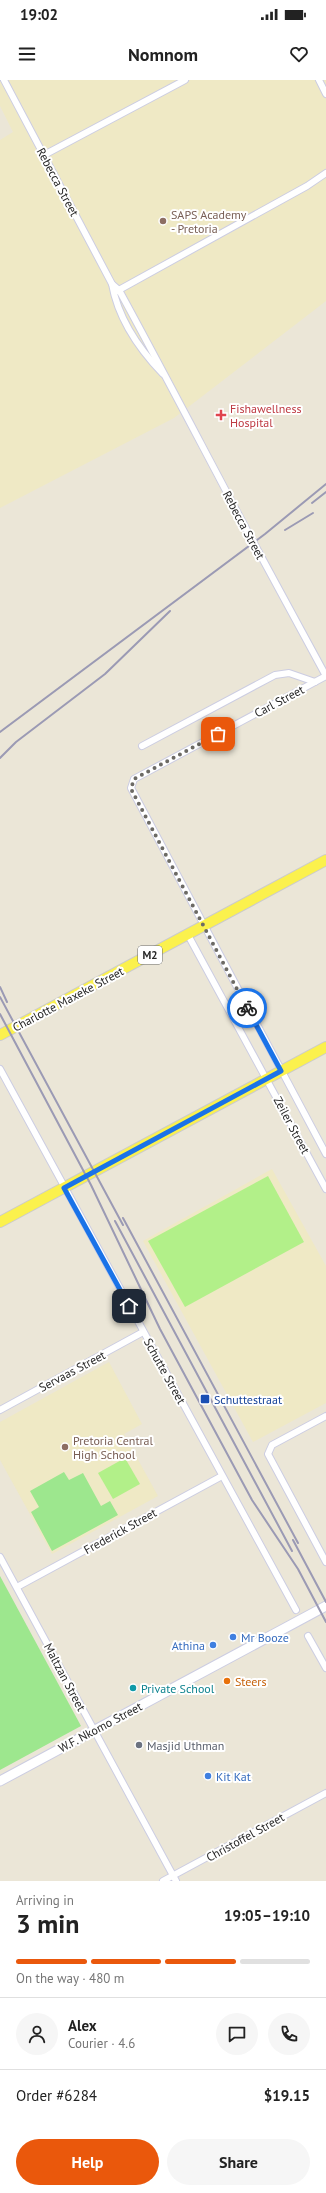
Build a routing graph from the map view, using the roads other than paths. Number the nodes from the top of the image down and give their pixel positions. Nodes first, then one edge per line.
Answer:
1 (4, 80) edge
2 (185, 80) edge
3 (319, 80) edge
4 (326, 94) edge
5 (44, 155) junction
6 (326, 173) edge
7 (116, 291) junction
8 (163, 374) junction
9 (326, 676) edge
10 (315, 682) junction
11 (142, 746) dead end
12 (134, 797) joint
13 (326, 860) edge
14 (203, 926) junction
15 (188, 934) junction
16 (0, 1035) edge
17 (326, 1047) edge
18 (0, 1069) edge
19 (281, 1071) junction
20 (267, 1078) junction
21 (326, 1154) edge
22 (64, 1188) junction
23 (326, 1188) edge
24 (0, 1222) edge
25 (143, 1332) junction
26 (0, 1410) edge
27 (326, 1416) edge
28 (222, 1476) junction
29 (0, 1557) edge
30 (326, 1562) edge
31 (17, 1587) junction
32 (326, 1606) edge
33 (296, 1610) dead end
34 (308, 1636) dead end
35 (326, 1668) edge
36 (94, 1730) junction
37 (0, 1781) edge
38 (326, 1793) edge
39 (175, 1878) edge
40 (163, 1881) edge

1 - 5 street, Rebecca Street
2 - 5 street
3 - 4 street
5 - 7 street, Rebecca Street
6 - 7 street
7 - 8 street, Rebecca Street
7 - 8 street, Rebecca Street
8 - 9 street, Rebecca Street, bridge
9 - 10 street, Carl Street
10 - 11 street, Carl Street
10 - 12 street, Carl Street
12 - 14 street, Zeiler Street
13 - 14 main road, Charlotte Maxeke Street / M2
14 - 15 main road, Charlotte Maxeke Street / M2
14 - 19 street, Zeiler Street
15 - 16 main road, Charlotte Maxeke Street / M2
15 - 20 street, Zeiler Street
17 - 19 main road
18 - 22 street, Schutte Street
19 - 20 main road
19 - 21 street, Zeiler Street
20 - 22 main road
20 - 23 street, Zeiler Street
22 - 24 main road
22 - 25 street, Schutte Street
25 - 26 street, Servaas Street
25 - 28 street, Schutte Street
27 - 30 street
28 - 31 street, Frederick Street
28 - 33 street, Schutte Street
29 - 31 street, Maltzan Street
31 - 36 street, Maltzan Street
32 - 36 main road, W.F. Nkomo Street
34 - 35 street
36 - 37 main road, W.F. Nkomo Street
36 - 39 street, Maltzan Street
38 - 39 street, Christoffel Street
39 - 40 street, Christoffel Street

